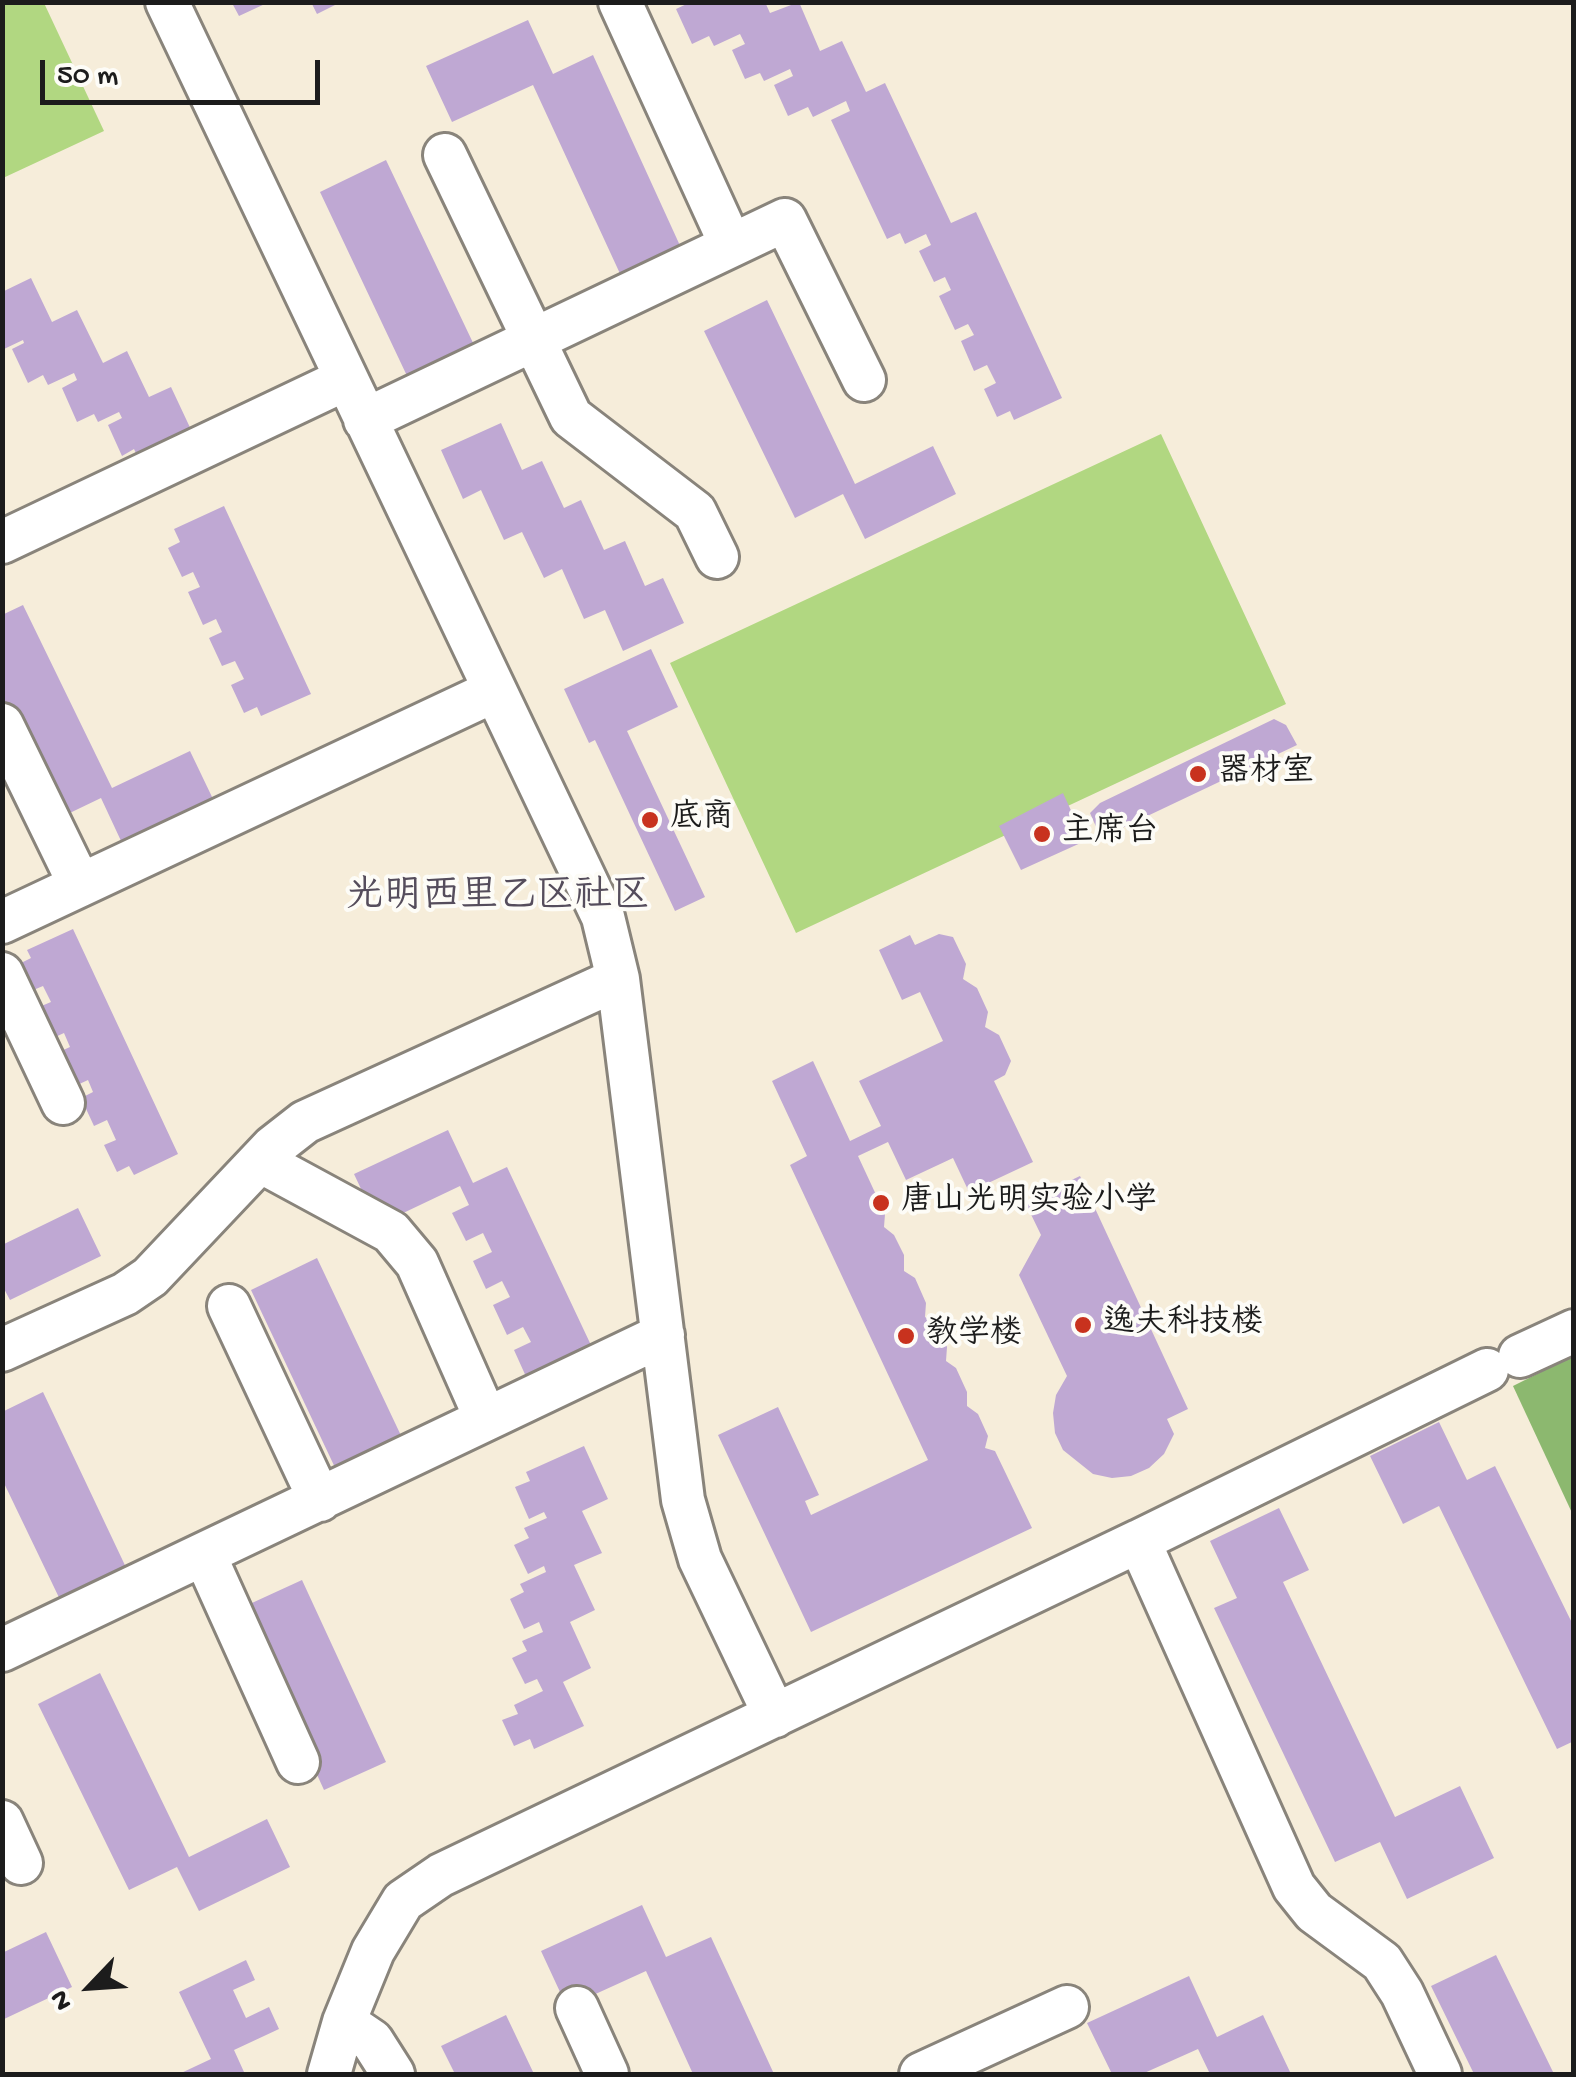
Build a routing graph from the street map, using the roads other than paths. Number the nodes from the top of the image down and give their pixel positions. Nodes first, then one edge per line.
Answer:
1 (166, 2) edge
2 (620, 2) edge
3 (445, 155) dead end
4 (731, 245) junction
5 (532, 340) junction
6 (346, 379) junction
7 (864, 380) dead end
8 (366, 420) junction
9 (2, 542) edge
10 (718, 557) dead end
11 (494, 690) junction
12 (2, 725) edge
13 (80, 885) junction
14 (2, 922) edge
15 (2, 974) edge
16 (618, 979) junction
17 (63, 1103) dead end
18 (260, 1161) junction
19 (229, 1306) dead end
20 (1574, 1331) edge
21 (663, 1335) junction
22 (2, 1350) edge
23 (486, 1419) junction
24 (320, 1500) junction
25 (1139, 1541) junction
26 (206, 1556) junction
27 (2, 1650) edge
28 (775, 1716) junction
29 (298, 1762) dead end
30 (2, 1822) edge
31 (21, 1863) dead end
32 (1067, 2006) dead end
33 (577, 2008) dead end
34 (344, 2022) junction
35 (330, 2074) edge
36 (393, 2074) edge
37 (607, 2074) edge
38 (921, 2074) edge
39 (1440, 2074) edge

1 - 6 street
2 - 4 street
3 - 5 street
4 - 5 street
4 - 7 street
5 - 8 street
5 - 10 street
6 - 8 street
6 - 9 street
8 - 11 street
11 - 13 street
11 - 16 street
12 - 13 street
13 - 14 street
15 - 17 street
16 - 18 street
16 - 21 street
18 - 22 street
18 - 23 street
19 - 24 street
20 - 25 street
21 - 23 street
21 - 28 street
23 - 24 street
24 - 26 street
25 - 28 street
25 - 39 street
26 - 27 street
26 - 29 street
28 - 34 street
30 - 31 street
32 - 38 street
33 - 37 street
34 - 35 street
34 - 36 street

